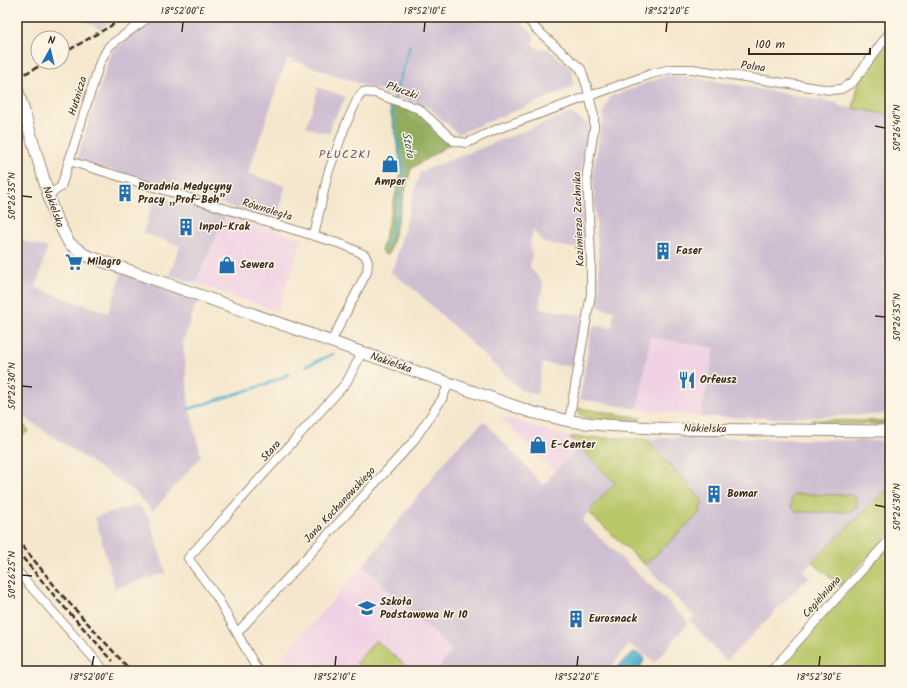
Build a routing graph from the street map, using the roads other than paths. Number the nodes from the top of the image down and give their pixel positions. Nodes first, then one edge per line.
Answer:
1 (149, 17) edge
2 (526, 17) edge
3 (890, 32) edge
4 (17, 88) edge
5 (589, 96) junction
6 (69, 161) junction
7 (48, 195) junction
8 (314, 236) junction
9 (331, 342) junction
10 (362, 353) junction
11 (448, 383) junction
12 (569, 421) junction
13 (890, 432) edge
14 (890, 539) edge
15 (17, 572) edge
16 (237, 633) junction
17 (106, 671) edge
18 (258, 671) edge
19 (771, 671) edge

1 - 6 street, Hutnicza
2 - 5 street, Kazimierza Zachnika
3 - 5 street, Polna
4 - 7 street, Nakielska
5 - 8 street, Płuczki
5 - 12 street, Kazimierza Zachnika
6 - 7 street, Hutnicza
6 - 8 street, Równoległa
7 - 9 street, Nakielska
8 - 9 street, Równoległa
9 - 10 street, Nakielska
10 - 11 street, Nakielska
10 - 16 street, Stara
11 - 12 street, Nakielska
11 - 16 street, Jana Kochanowskiego
12 - 13 street, Nakielska
14 - 19 street, Cegielniana
15 - 17 street
16 - 18 street

